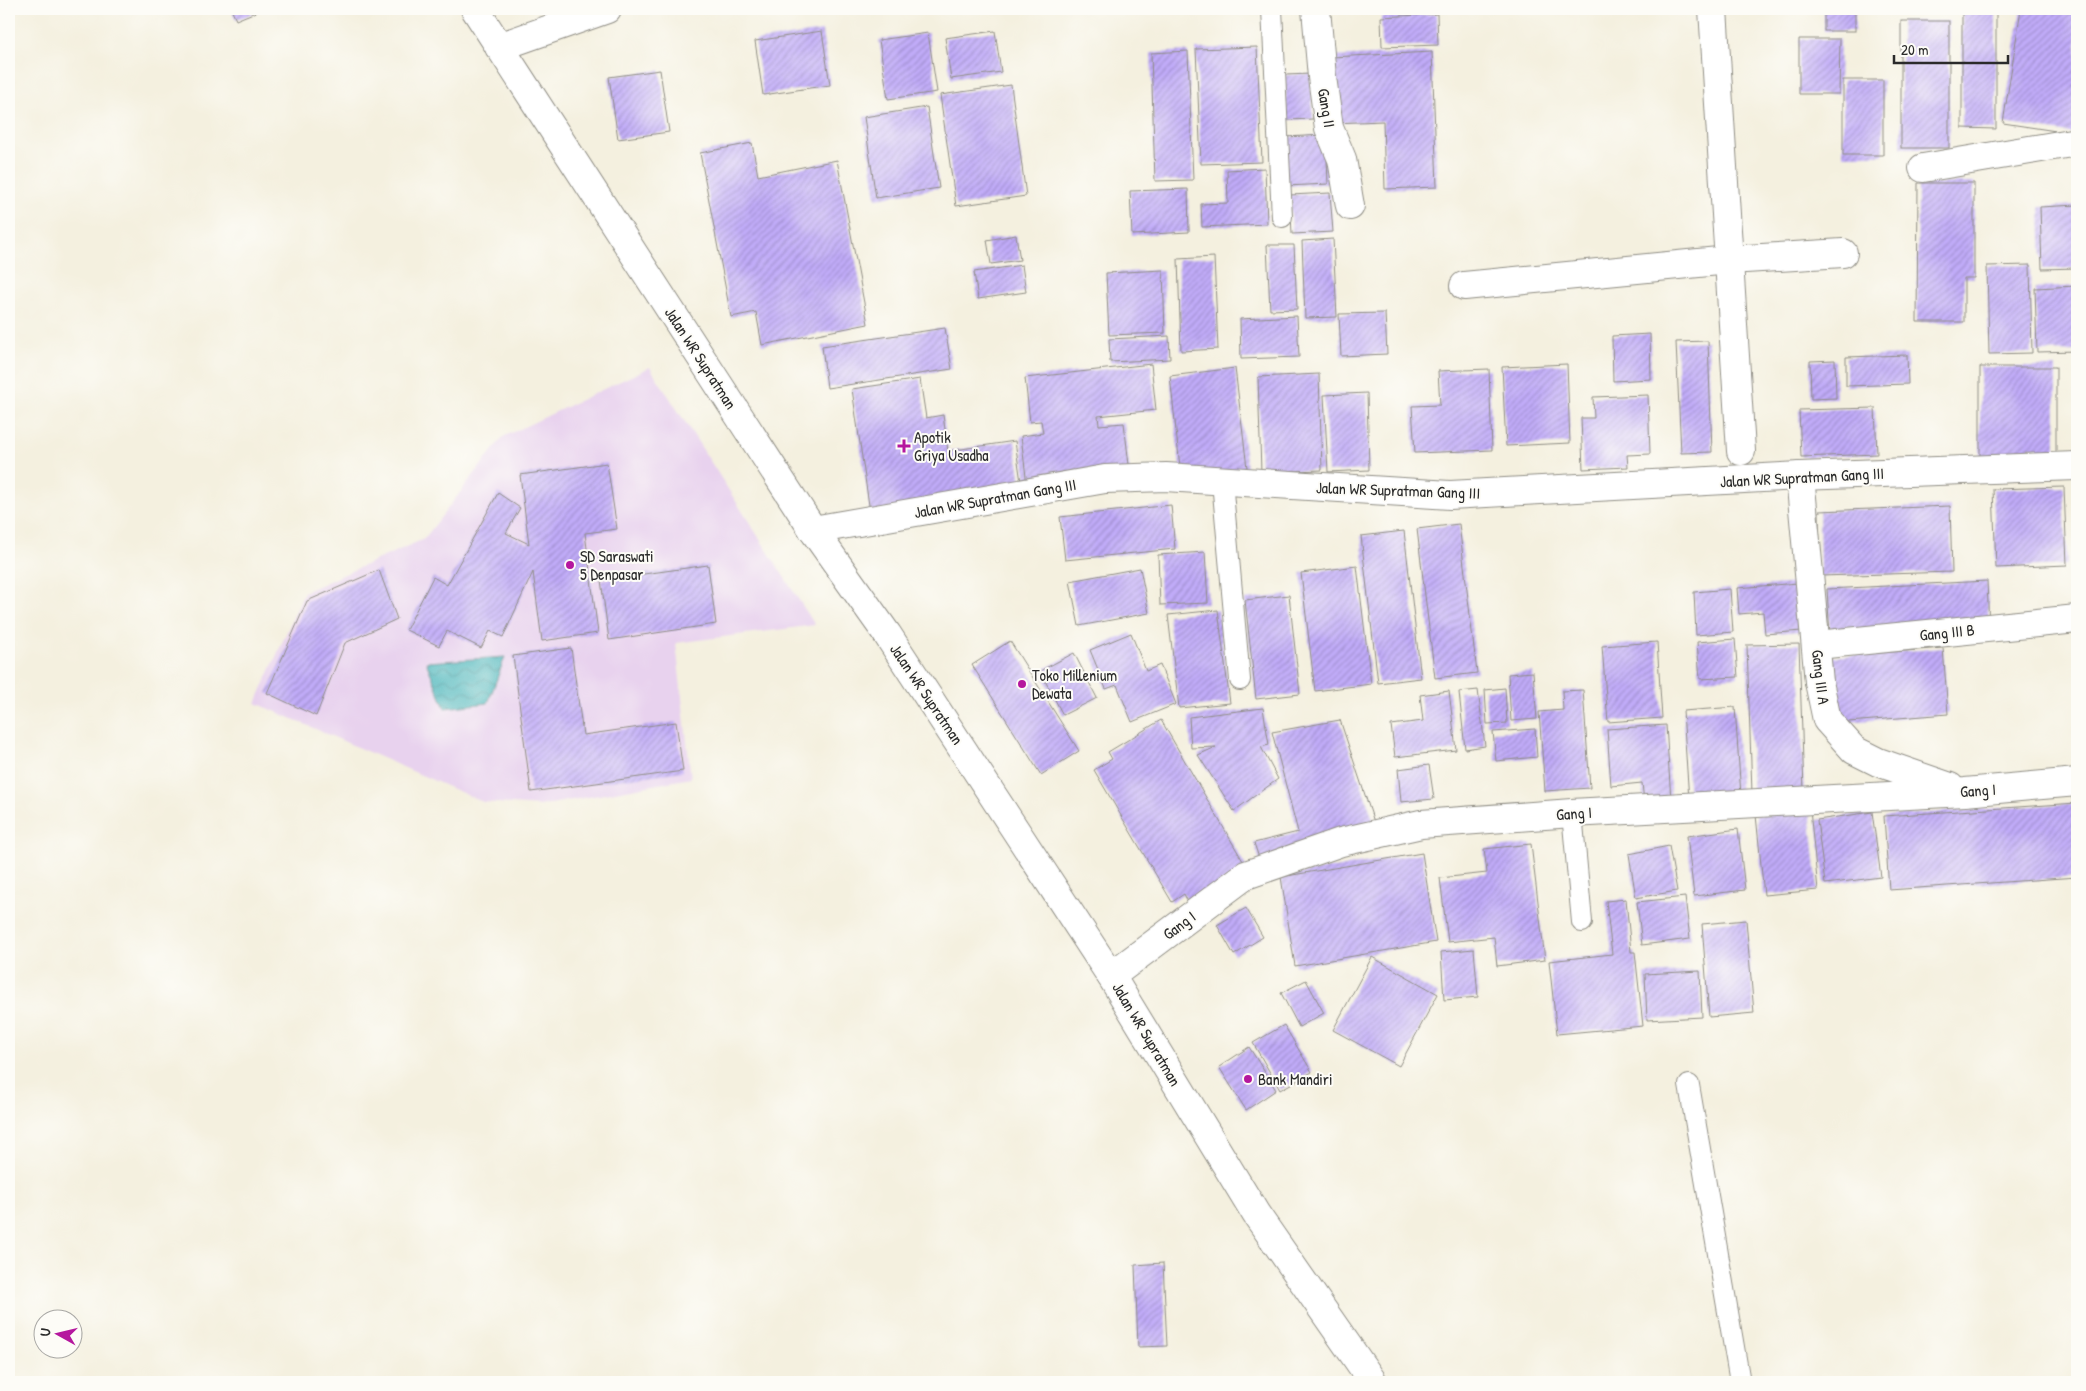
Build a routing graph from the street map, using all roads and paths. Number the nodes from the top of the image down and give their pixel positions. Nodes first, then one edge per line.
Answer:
1 (475, 9) edge
2 (607, 9) edge
3 (1272, 9) edge
4 (1316, 9) edge
5 (1713, 9) edge
6 (499, 46) junction
7 (2077, 142) edge
8 (1923, 168) dead end
9 (1350, 206) dead end
10 (1282, 217) dead end
11 (1843, 253) dead end
12 (1729, 260) junction
13 (1464, 286) dead end
14 (1741, 451) dead end
15 (2077, 466) edge
16 (1800, 476) junction
17 (1222, 481) junction
18 (813, 530) junction
19 (2077, 619) edge
20 (1817, 645) junction
21 (1240, 680) dead end
22 (2077, 782) edge
23 (1965, 792) junction
24 (1572, 813) junction
25 (1582, 922) dead end
26 (1112, 976) junction
27 (1689, 1085) dead end
28 (1373, 1382) edge
29 (1740, 1382) edge

1 - 6 street, Jalan WR Supratman
2 - 6 street
3 - 10 lane
4 - 9 street, Gang II
5 - 12 street
6 - 18 street, Jalan WR Supratman
7 - 8 street
11 - 12 street
12 - 13 street
12 - 14 street
15 - 16 street, Jalan WR Supratman Gang III
16 - 17 street, Jalan WR Supratman Gang III
16 - 20 street, Gang III A
17 - 18 street, Jalan WR Supratman Gang III
17 - 21 lane
18 - 26 street, Jalan WR Supratman
19 - 20 street, Gang III B
20 - 23 street, Gang III A
22 - 23 street, Gang I
23 - 24 street, Gang I
24 - 25 lane
24 - 26 street, Gang I
26 - 28 street, Jalan WR Supratman
27 - 29 lane

